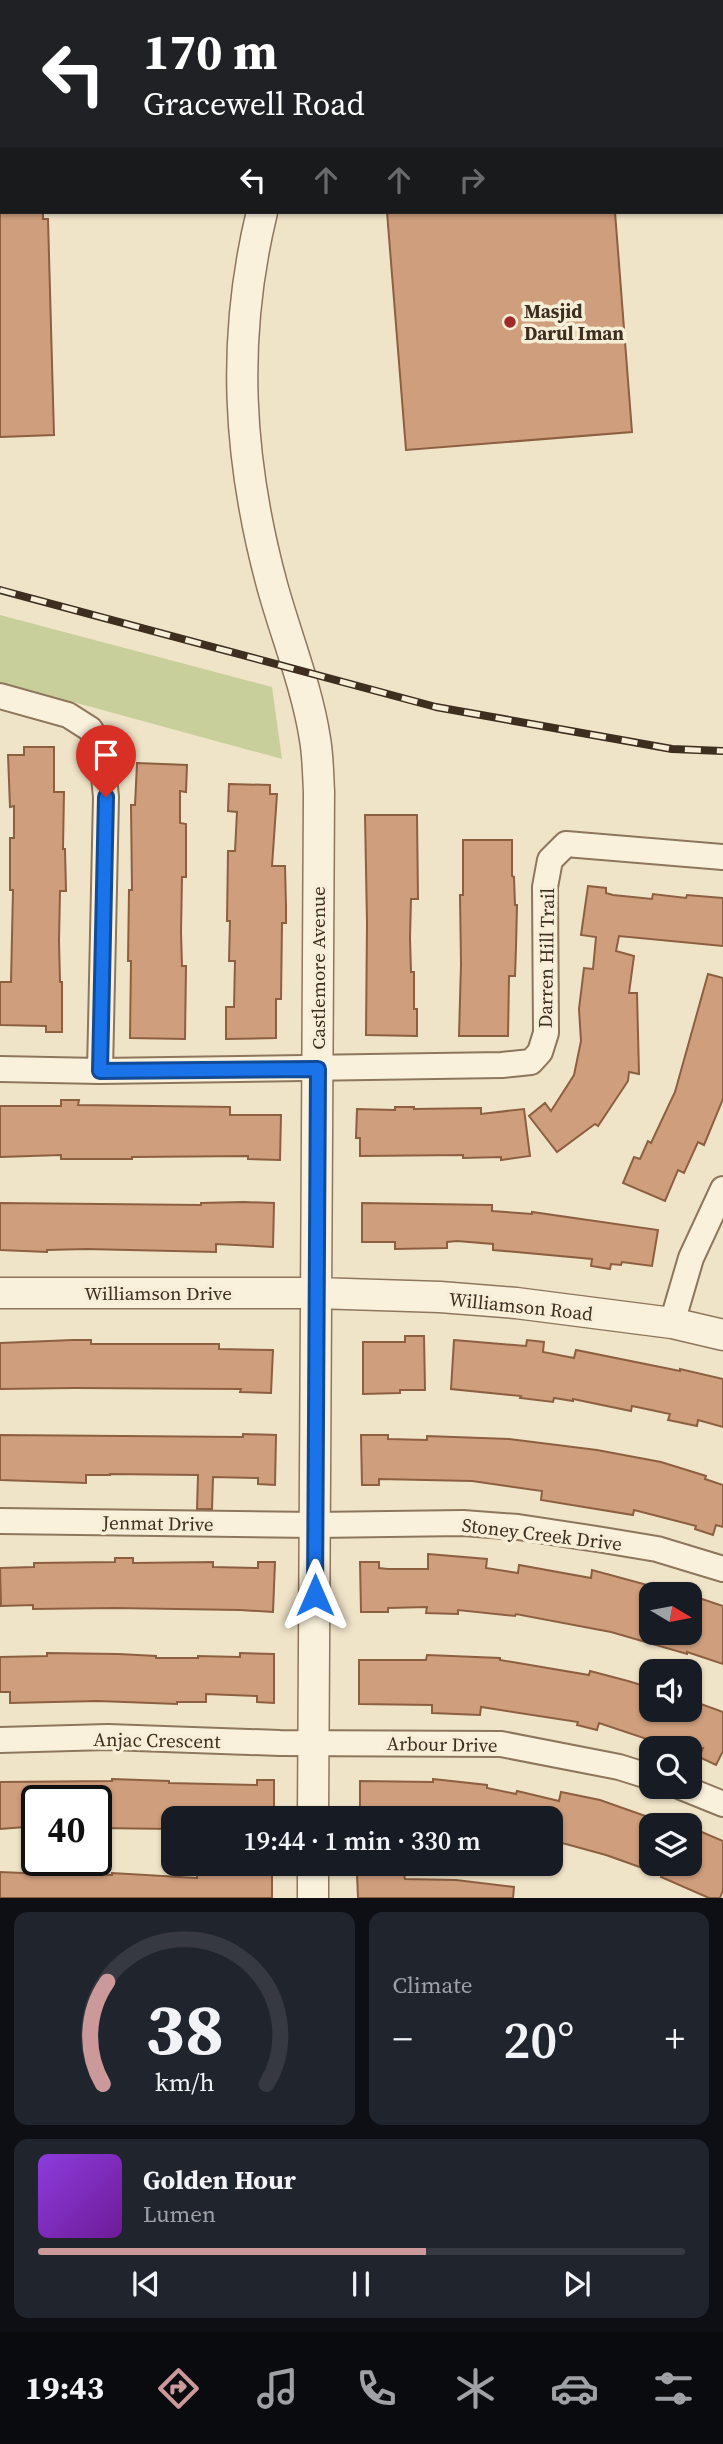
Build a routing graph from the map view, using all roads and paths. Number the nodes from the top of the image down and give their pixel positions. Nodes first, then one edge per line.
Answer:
1 (262, 214) edge
2 (0, 696) edge
3 (723, 857) edge
4 (0, 1069) edge
5 (318, 1069) junction
6 (100, 1071) junction
7 (723, 1189) edge
8 (0, 1293) edge
9 (316, 1293) junction
10 (672, 1323) junction
11 (723, 1335) edge
12 (0, 1521) edge
13 (315, 1525) junction
14 (723, 1569) edge
15 (0, 1740) edge
16 (314, 1743) junction
17 (639, 1773) edge
18 (702, 1796) edge
19 (723, 1804) edge
20 (313, 1806) edge
21 (313, 1876) edge
22 (313, 1898) edge

1 - 5 street, Castlemore Avenue
2 - 6 street
3 - 5 street, Darren Hill Trail
4 - 6 street
5 - 6 street
5 - 9 street, Castlemore Avenue
7 - 10 street
8 - 9 street, Williamson Drive
9 - 10 street, Williamson Road
9 - 13 street, Castlemore Avenue
10 - 11 street, Williamson Road
12 - 13 street, Jenmat Drive
13 - 14 street, Stoney Creek Drive
13 - 16 street, Castlemore Avenue
15 - 16 street, Anjac Crescent
16 - 17 street, Arbour Drive
16 - 20 street, Castlemore Avenue
18 - 19 street
21 - 22 street

